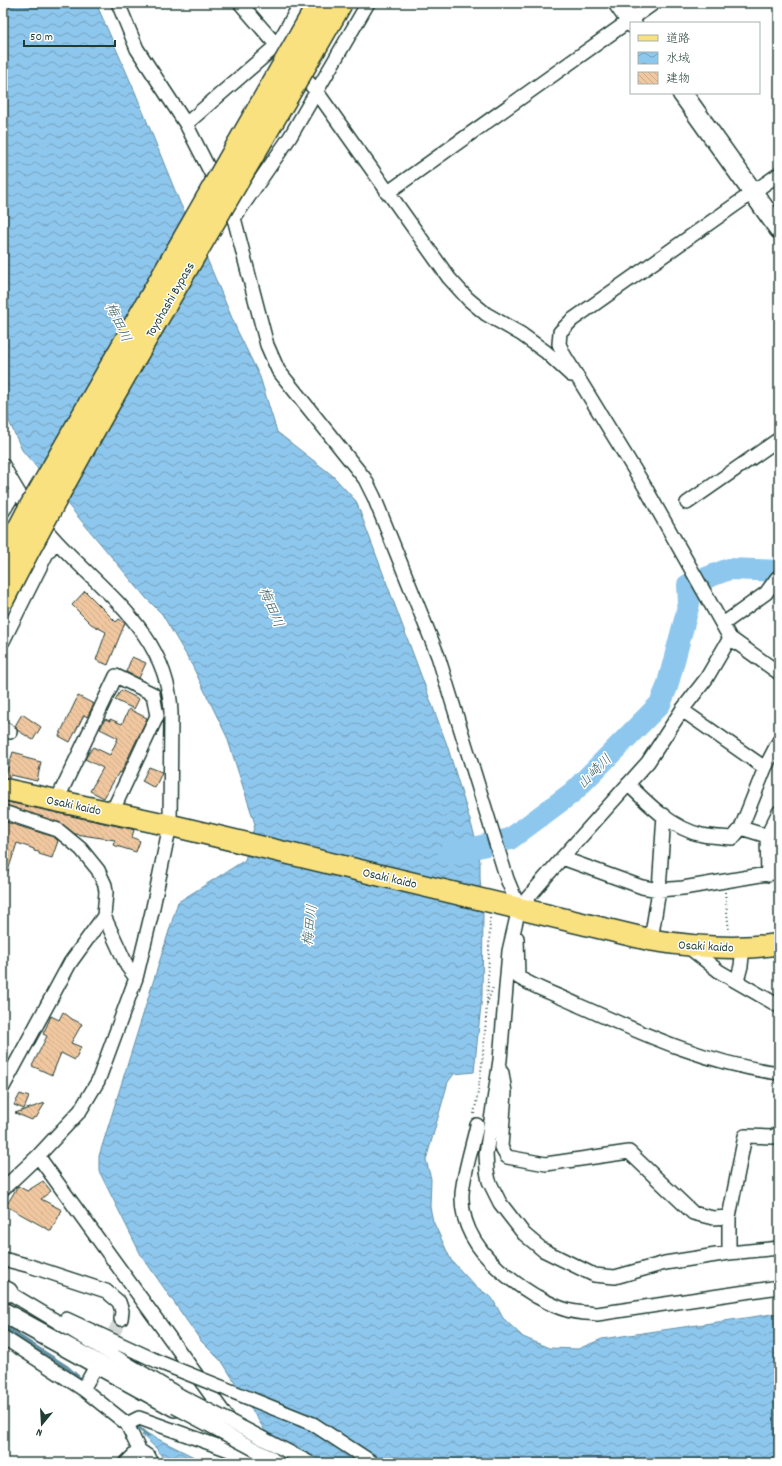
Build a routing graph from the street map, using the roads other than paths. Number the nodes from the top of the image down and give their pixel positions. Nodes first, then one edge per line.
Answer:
1 (118, 3) edge
2 (240, 3) edge
3 (301, 3) edge
4 (319, 3) edge
5 (341, 3) edge
6 (368, 3) edge
7 (618, 3) edge
8 (654, 3) edge
9 (631, 22) edge
10 (630, 23) edge
11 (277, 46) junction
12 (317, 92) junction
13 (683, 94) edge
14 (186, 124) junction
15 (779, 174) edge
16 (387, 193) junction
17 (753, 193) junction
18 (234, 218) junction
19 (779, 229) edge
20 (583, 386) junction
21 (779, 438) edge
22 (3, 465) edge
23 (16, 490) junction
24 (688, 503) dead end
25 (3, 511) edge
26 (56, 541) junction
27 (3, 559) edge
28 (779, 578) edge
29 (3, 599) edge
30 (722, 624) junction
31 (730, 638) junction
32 (3, 641) edge
33 (779, 673) edge
34 (682, 710) junction
35 (779, 741) edge
36 (765, 768) junction
37 (628, 784) junction
38 (3, 789) edge
39 (57, 800) junction
40 (3, 812) edge
41 (112, 812) junction
42 (779, 812) edge
43 (664, 815) junction
44 (174, 826) junction
45 (741, 828) junction
46 (767, 836) junction
47 (562, 858) junction
48 (774, 874) edge
49 (659, 890) junction
50 (518, 912) junction
51 (104, 916) junction
52 (651, 940) junction
53 (776, 944) edge
54 (687, 946) junction
55 (736, 947) junction
56 (136, 978) junction
57 (737, 981) junction
58 (779, 1006) edge
59 (500, 1060) junction
60 (779, 1072) edge
61 (3, 1087) edge
62 (477, 1125) road end
63 (779, 1132) edge
64 (38, 1156) junction
65 (3, 1189) edge
66 (729, 1217) junction
67 (779, 1248) edge
68 (729, 1253) junction
69 (3, 1259) edge
70 (779, 1287) edge
71 (5, 1291) edge
72 (3, 1312) edge
73 (121, 1319) tunnel mouth
74 (3, 1338) edge
75 (178, 1401) junction
76 (132, 1422) junction
77 (139, 1450) junction
78 (270, 1461) edge
79 (126, 1463) edge
80 (152, 1463) edge
81 (310, 1463) edge
82 (373, 1463) edge

1 - 14 street
2 - 11 street
3 - 11 street
4 - 27 highway, Toyohashi Bypass, bridge
5 - 29 highway, Toyohashi Bypass, bridge
6 - 12 street
7 - 9 street
8 - 9 street
10 - 16 street
11 - 12 street
11 - 14 street
12 - 16 street
12 - 18 street
13 - 17 street
14 - 18 street
15 - 17 street
16 - 20 street
17 - 19 street
17 - 20 street
18 - 50 street
20 - 30 street
21 - 24 street
22 - 23 street
23 - 25 street
23 - 26 street
26 - 32 street
26 - 44 street
28 - 30 street
30 - 31 street
31 - 33 street
31 - 34 street
34 - 36 street
34 - 37 street
35 - 36 street
36 - 45 street
37 - 43 street
37 - 47 street
38 - 39 main road, Osaki kaido
39 - 41 main road, Osaki kaido
39 - 41 street
40 - 51 street
41 - 44 main road, Osaki kaido
42 - 46 street
43 - 45 street
43 - 49 street
44 - 50 main road, Osaki kaido
44 - 56 street
45 - 46 street
46 - 48 street
47 - 49 street
47 - 50 street
48 - 49 street
49 - 52 street
50 - 52 main road, Osaki kaido
50 - 59 street
50 - 60 street
51 - 56 street
51 - 61 street
52 - 54 main road, Osaki kaido
53 - 55 main road, Osaki kaido
54 - 55 main road, Osaki kaido
54 - 57 street
55 - 57 street
56 - 64 street
57 - 58 street
59 - 66 street
59 - 68 street
62 - 70 street
63 - 66 street
64 - 65 street
64 - 78 street
66 - 68 street
67 - 68 street
69 - 73 street
71 - 75 street
71 - 82 street, bridge
72 - 75 street
74 - 76 street
75 - 78 street, bridge
75 - 81 street, bridge
76 - 77 street
76 - 78 street
77 - 79 street
77 - 80 street

